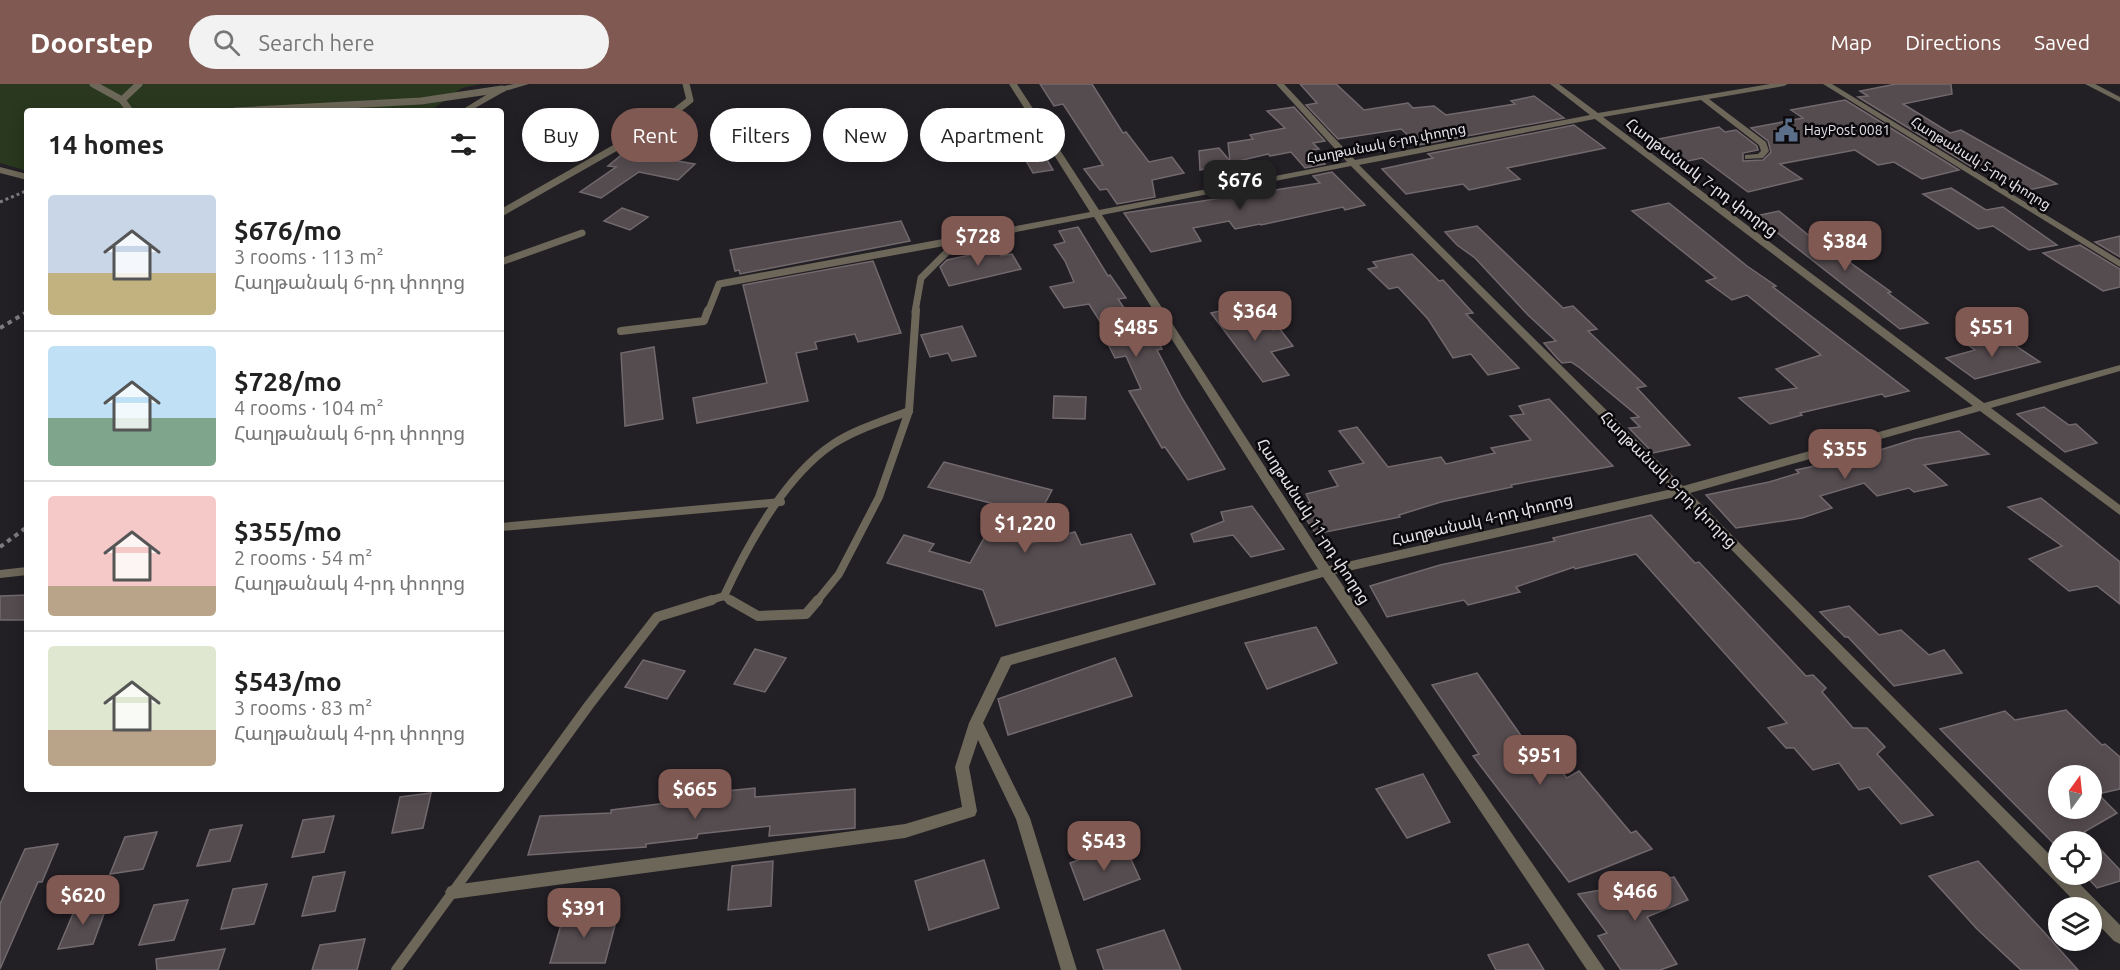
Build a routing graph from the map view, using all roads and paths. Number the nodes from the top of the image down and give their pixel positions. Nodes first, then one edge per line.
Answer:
1 (93, 84) edge
2 (139, 84) edge
3 (493, 84) edge
4 (525, 84) edge
5 (686, 84) edge
6 (1013, 84) edge
7 (1280, 84) edge
8 (1554, 84) edge
9 (1784, 84) edge
10 (1827, 84) edge
11 (2089, 84) edge
12 (502, 89) junction
13 (1703, 98) junction
14 (122, 100) junction
15 (2120, 100) edge
16 (128, 108) edge
17 (292, 108) edge
18 (469, 108) edge
19 (1596, 116) junction
20 (1748, 158) dead end
21 (1354, 164) junction
22 (0, 170) edge
23 (24, 176) edge
24 (24, 192) edge
25 (0, 202) edge
26 (504, 211) edge
27 (1094, 212) junction
28 (582, 233) dead end
29 (959, 240) junction
30 (504, 261) edge
31 (2120, 264) edge
32 (24, 314) edge
33 (0, 328) edge
34 (621, 331) dead end
35 (2120, 368) edge
36 (1984, 406) junction
37 (909, 411) junction
38 (1681, 490) junction
39 (781, 502) junction
40 (2120, 511) edge
41 (504, 527) edge
42 (24, 529) edge
43 (0, 547) edge
44 (24, 571) edge
45 (1326, 571) junction
46 (0, 574) edge
47 (724, 596) junction
48 (975, 723) junction
49 (2048, 863) edge
50 (2070, 885) edge
51 (453, 892) junction
52 (2120, 936) edge
53 (396, 970) edge
54 (1070, 970) edge
55 (1598, 970) edge

1 - 14 lane
2 - 14 lane
3 - 12 lane
4 - 12 street
5 - 26 lane
6 - 27 street, Հաղթանակ 11-րդ փողոց
7 - 21 street, Հաղթանակ 9-րդ փողոց
8 - 19 street, Հաղթանակ 7-րդ փողոց
9 - 13 street, Հաղթանակ 6-րդ փողոց
10 - 31 street, Հաղթանակ 5-րդ փողոց
11 - 15 street
12 - 17 lane
12 - 18 street
13 - 19 street, Հաղթանակ 6-րդ փողոց
13 - 20 street
14 - 16 lane
19 - 21 street, Հաղթանակ 6-րդ փողոց
19 - 36 street, Հաղթանակ 7-րդ փողոց
21 - 27 street, Հաղթանակ 6-րդ փողոց
21 - 38 street, Հաղթանակ 9-րդ փողոց
22 - 23 street
24 - 25 path
27 - 29 street, Հաղթանակ 6-րդ փողոց
27 - 45 street, Հաղթանակ 11-րդ փողոց
28 - 30 lane
29 - 34 lane
29 - 37 lane
32 - 33 path
35 - 36 street, Հաղթանակ 4-րդ փողոց
36 - 38 street, Հաղթանակ 4-րդ փողոց
36 - 40 street, Հաղթանակ 7-րդ փողոց
37 - 39 lane
37 - 47 lane
38 - 45 street, Հաղթանակ 4-րդ փողոց
38 - 49 street, Հաղթանակ 9-րդ փողոց
39 - 41 lane
39 - 47 lane
42 - 43 path
44 - 46 lane
45 - 48 street, Հաղթանակ 4-րդ փողոց
45 - 55 street, Հաղթանակ 11-րդ փողոց
47 - 51 lane
48 - 51 street, Հաղթանակ 4-րդ փողոց
48 - 54 street
50 - 52 street, Հաղթանակ 9-րդ փողոց
51 - 53 lane

